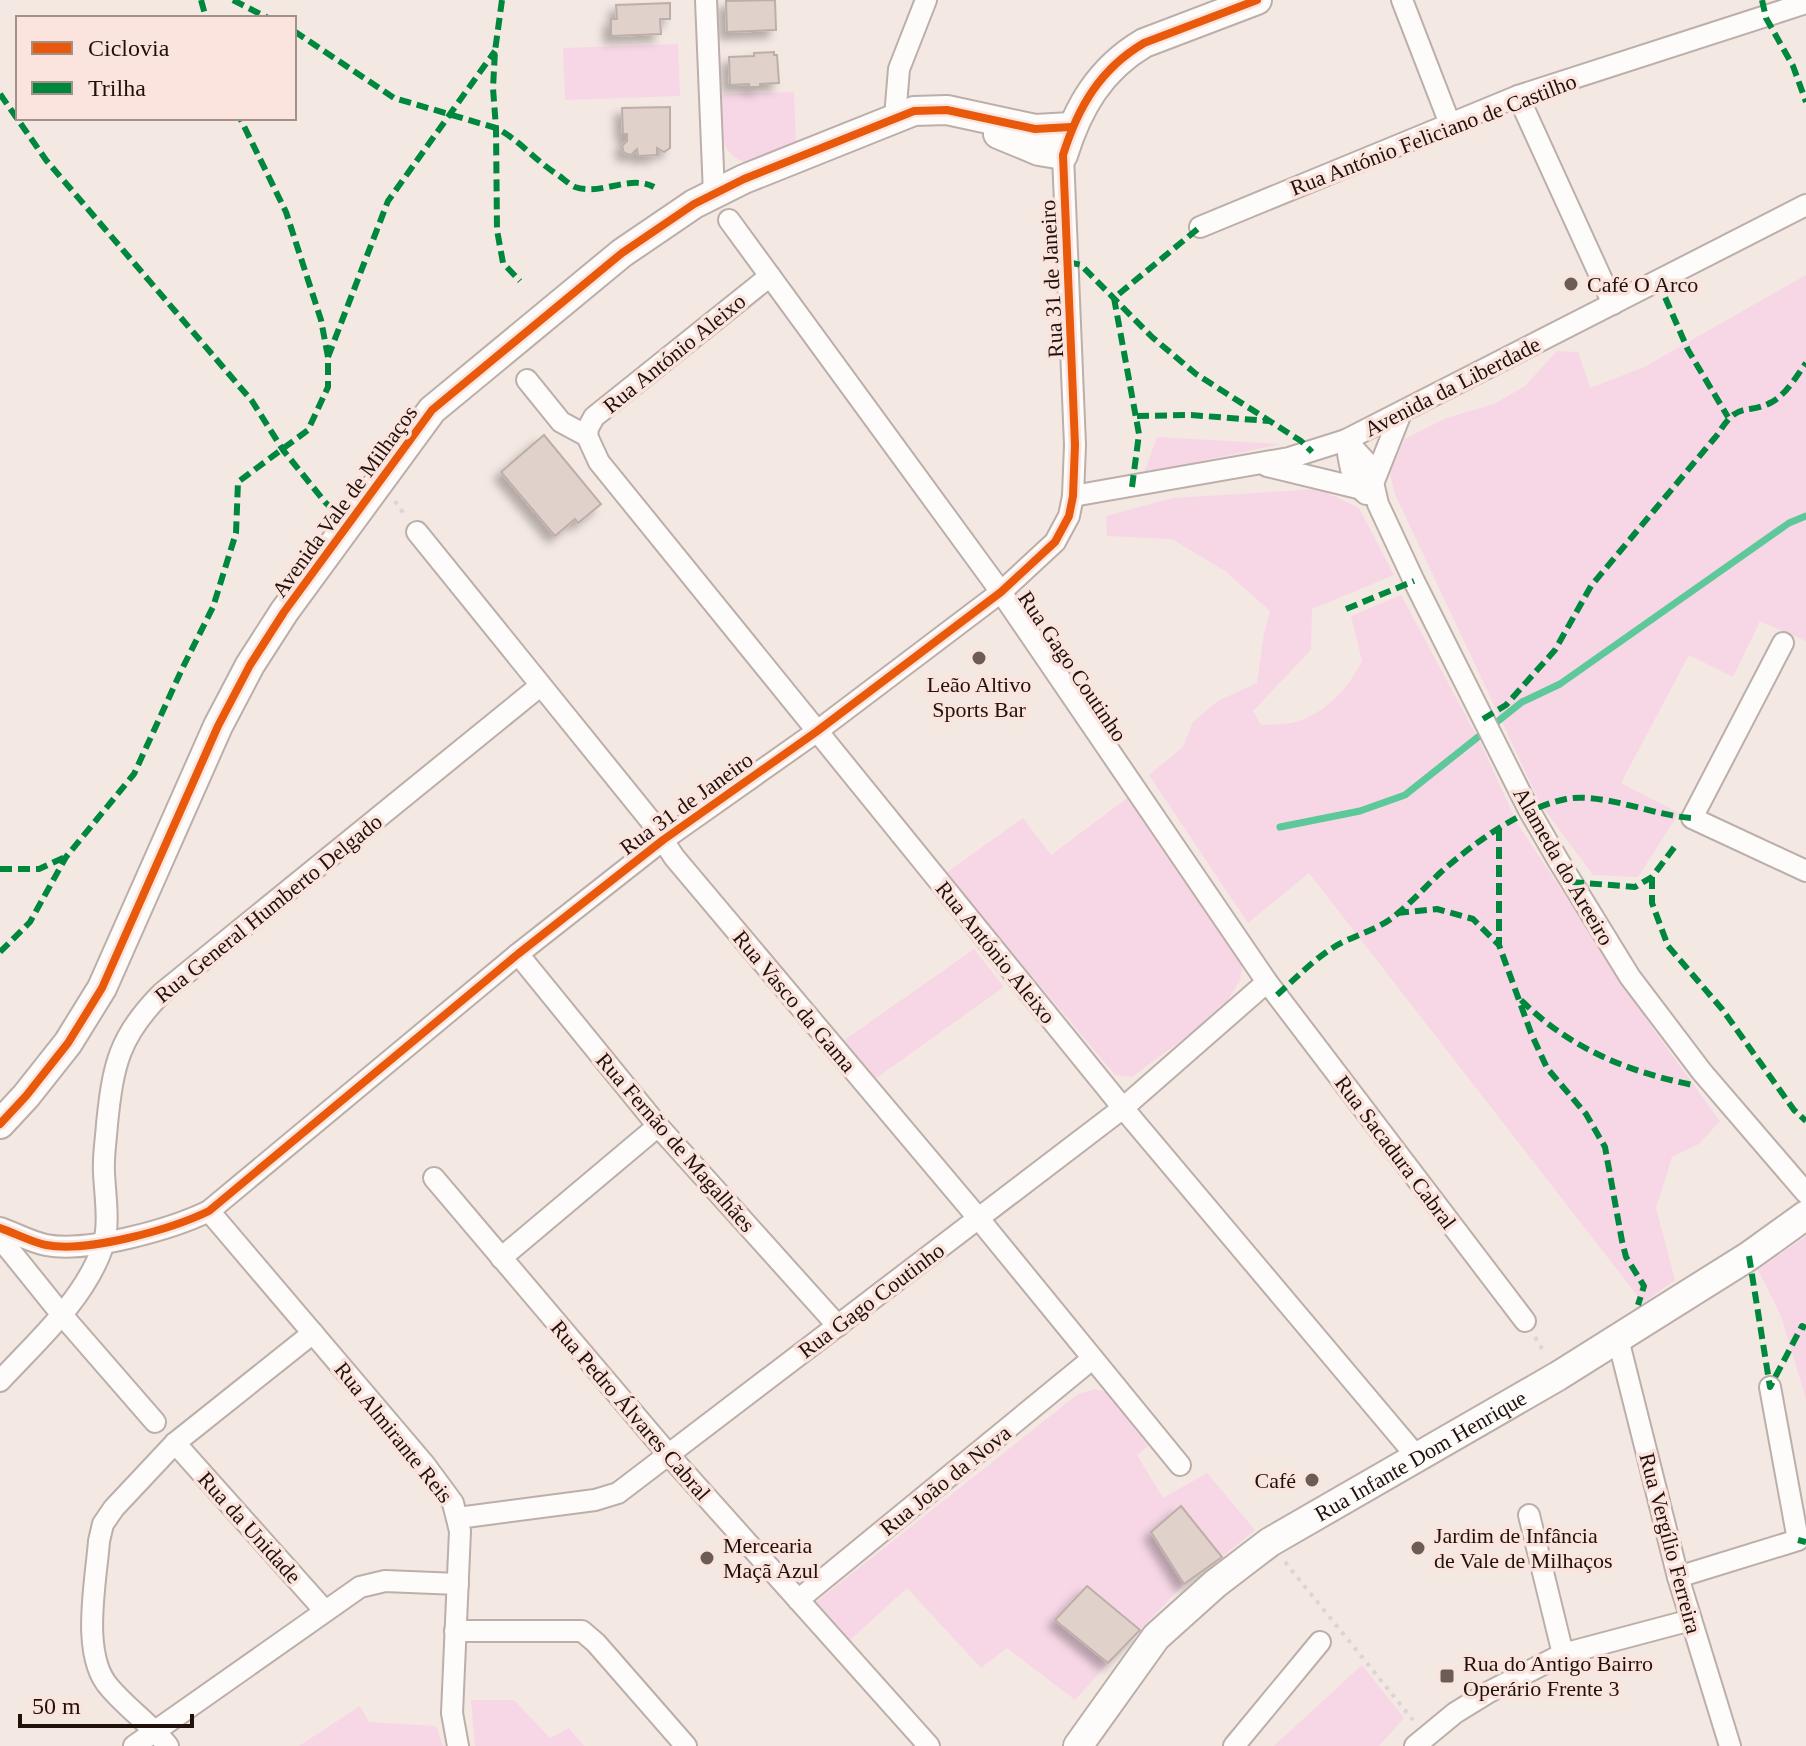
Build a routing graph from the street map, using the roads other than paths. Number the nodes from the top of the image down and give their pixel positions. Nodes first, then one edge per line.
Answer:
1 (706, 0) edge
2 (926, 0) edge
3 (1257, 0) edge
4 (1402, 0) edge
5 (1806, 3) edge
6 (1518, 96) junction
7 (963, 114) junction
8 (895, 117) junction
9 (1450, 124) junction
10 (1071, 127) junction
11 (1063, 155) junction
12 (714, 194) junction
13 (1806, 205) edge
14 (729, 220) dead end
15 (1200, 227) dead end
16 (770, 276) junction
17 (1613, 304) junction
18 (527, 380) dead end
19 (1401, 413) junction
20 (587, 436) junction
21 (1346, 440) junction
22 (1259, 464) junction
23 (1366, 484) junction
24 (1073, 496) junction
25 (417, 532) road end
26 (1001, 592) junction
27 (1783, 643) dead end
28 (540, 686) junction
29 (816, 732) junction
30 (663, 840) junction
31 (1806, 871) edge
32 (518, 954) junction
33 (1267, 982) junction
34 (1123, 1108) junction
35 (0, 1124) edge
36 (658, 1126) junction
37 (434, 1178) dead end
38 (1806, 1193) edge
39 (209, 1211) junction
40 (1806, 1215) edge
41 (979, 1219) junction
42 (0, 1228) edge
43 (0, 1238) edge
44 (104, 1241) junction
45 (501, 1258) junction
46 (62, 1315) junction
47 (1525, 1321) road end
48 (838, 1326) junction
49 (313, 1333) junction
50 (1618, 1339) junction
51 (1092, 1359) junction
52 (0, 1381) edge
53 (1770, 1387) dead end
54 (155, 1422) dead end
55 (175, 1443) junction
56 (668, 1454) junction
57 (1418, 1458) junction
58 (1180, 1465) dead end
59 (1529, 1515) dead end
60 (458, 1518) junction
61 (1678, 1577) junction
62 (458, 1584) junction
63 (798, 1600) junction
64 (325, 1611) junction
65 (1691, 1620) junction
66 (455, 1631) junction
67 (1320, 1642) dead end
68 (1563, 1654) junction
69 (162, 1739) edge
70 (1421, 1741) edge
71 (134, 1746) edge
72 (458, 1746) edge
73 (686, 1746) edge
74 (929, 1746) edge
75 (1078, 1746) edge
76 (1234, 1746) edge
77 (1730, 1746) edge

1 - 12 street
2 - 8 street
3 - 10 street
4 - 9 street
5 - 6 street, Rua António Feliciano de Castilho
6 - 9 street, Rua António Feliciano de Castilho
6 - 17 street
7 - 8 street, Avenida Vale de Milhaços
7 - 10 street, Avenida Vale de Milhaços
7 - 11 street, Avenida Vale de Milhaços
8 - 12 street, Avenida Vale de Milhaços
9 - 15 street, Rua António Feliciano de Castilho
10 - 11 street
11 - 24 street, Rua 31 de Janeiro
12 - 35 street, Avenida Vale de Milhaços
13 - 17 street, Avenida da Liberdade
14 - 16 street, Rua Gago Coutinho
16 - 20 street, Rua António Aleixo
16 - 26 street, Rua Gago Coutinho
17 - 19 street, Avenida da Liberdade
18 - 20 street, Rua António Aleixo
19 - 21 street, Avenida da Liberdade
19 - 23 street
20 - 29 street, Rua António Aleixo
21 - 22 street, Avenida da Liberdade
21 - 23 street, Alameda do Areeiro
22 - 23 street, Alameda do Areeiro
22 - 24 street, Avenida da Liberdade
23 - 38 street, Alameda do Areeiro
24 - 26 street, Rua 31 de Janeiro
25 - 28 street, Rua Vasco da Gama
26 - 29 street, Rua 31 de Janeiro
26 - 33 street, Rua Gago Coutinho
27 - 31 street
28 - 30 street, Rua Vasco da Gama
28 - 44 street, Rua General Humberto Delgado
29 - 30 street, Rua 31 de Janeiro
29 - 34 street, Rua António Aleixo
30 - 32 street, Rua 31 de Janeiro
30 - 41 street, Rua Vasco da Gama
32 - 36 street, Rua Fernão de Magalhães
32 - 39 street, Rua 31 de Janeiro
33 - 34 street, Rua Gago Coutinho
33 - 47 street, Rua Sacadura Cabral
34 - 41 street, Rua Gago Coutinho
34 - 57 street, Rua António Aleixo
36 - 45 street
36 - 48 street, Rua Fernão de Magalhães
37 - 45 street, Rua Pedro Álvares Cabral
39 - 44 street, Rua 31 de Janeiro
39 - 49 street, Rua Almirante Reis
40 - 50 street, Rua Infante Dom Henrique
41 - 48 street, Rua Gago Coutinho
41 - 51 street, Rua Vasco da Gama
42 - 44 street, Rua 31 de Janeiro
43 - 46 street
44 - 46 street
45 - 56 street, Rua Pedro Álvares Cabral
46 - 52 street
46 - 54 street
48 - 56 street, Rua Gago Coutinho
49 - 55 street
49 - 60 street, Rua Almirante Reis
50 - 57 street, Rua Infante Dom Henrique
50 - 61 street, Rua Vergílio Ferreira
51 - 58 street, Rua Vasco da Gama
51 - 63 street, Rua João da Nova
53 - 61 street
55 - 64 street, Rua da Unidade
55 - 69 street
56 - 60 street, Rua Gago Coutinho
56 - 63 street, Rua Pedro Álvares Cabral
57 - 75 street, Rua Infante Dom Henrique
59 - 68 street
60 - 62 street, Rua Almirante Reis
61 - 65 street, Rua Vergílio Ferreira
62 - 64 street
62 - 66 street, Rua Almirante Reis
63 - 74 street, Rua Pedro Álvares Cabral
64 - 69 street
65 - 68 street
65 - 77 street, Rua Vergílio Ferreira
66 - 72 street, Rua Almirante Reis
66 - 73 street
67 - 76 street
68 - 70 street
69 - 71 street

